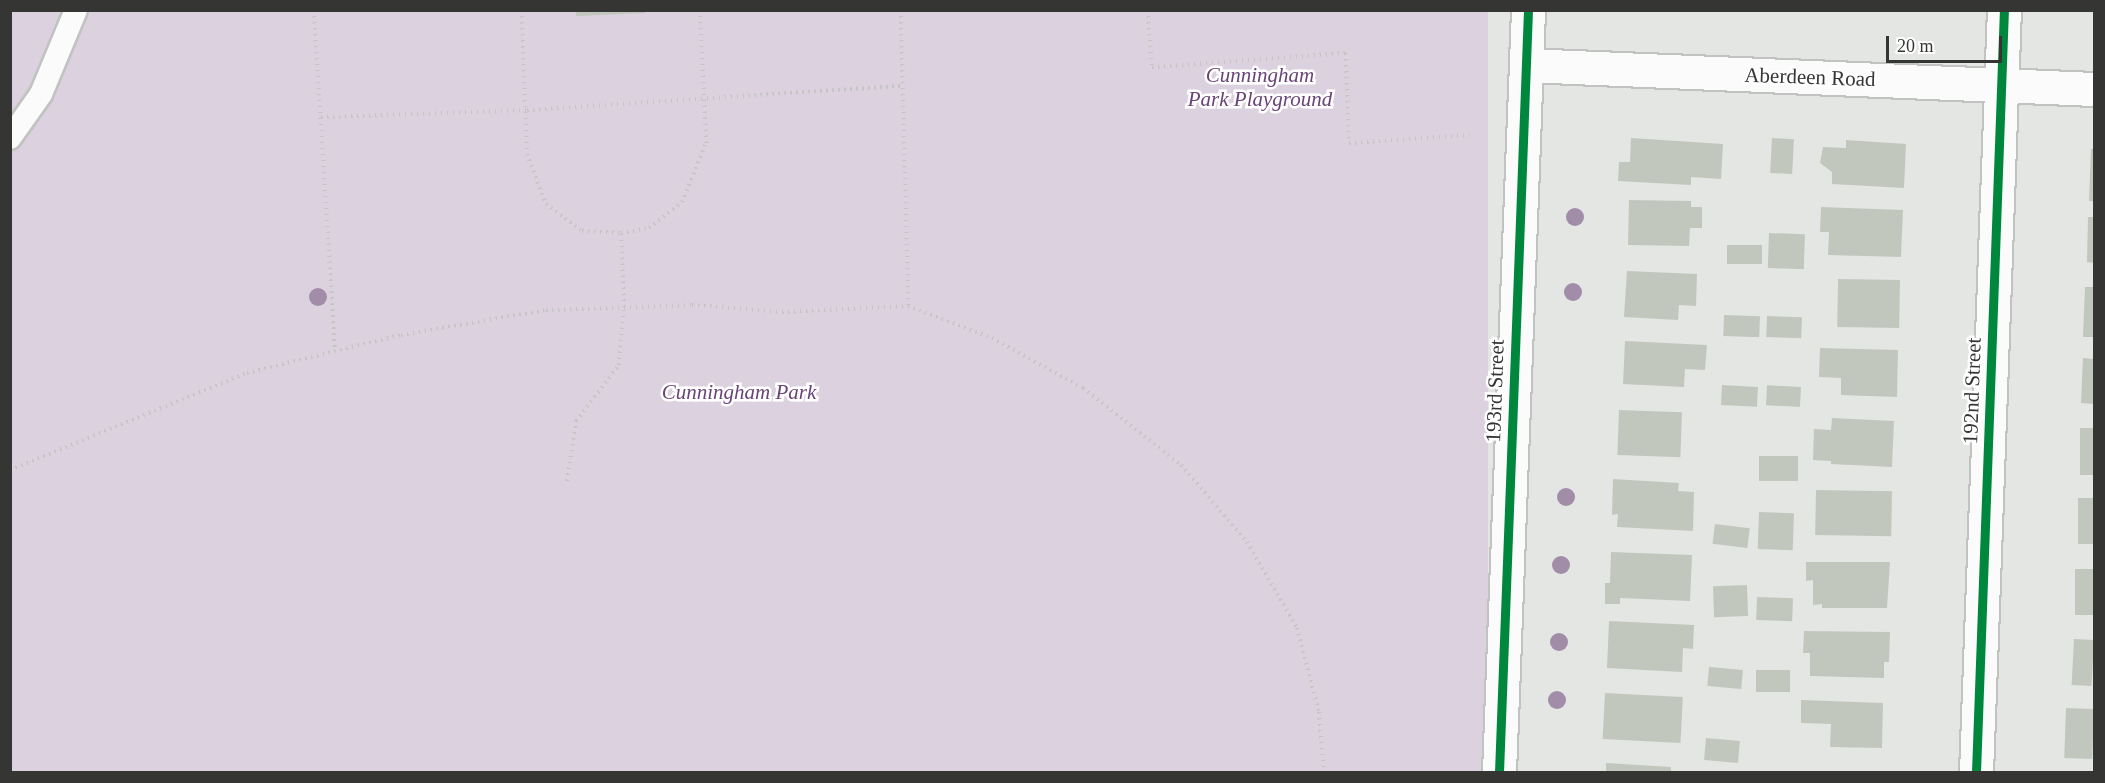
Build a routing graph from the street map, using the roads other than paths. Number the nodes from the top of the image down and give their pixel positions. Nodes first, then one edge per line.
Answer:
1 (76, 10) edge
2 (1528, 10) edge
3 (2004, 10) edge
4 (1526, 66) junction
5 (2002, 85) junction
6 (2094, 88) edge
7 (10, 138) edge
8 (1499, 772) edge
9 (1976, 772) edge

1 - 7 lane
2 - 4 street, 193rd Street
3 - 5 street, 192nd Street
4 - 5 street, Aberdeen Road
4 - 8 street, 193rd Street
5 - 6 street, Aberdeen Road
5 - 9 street, 192nd Street

